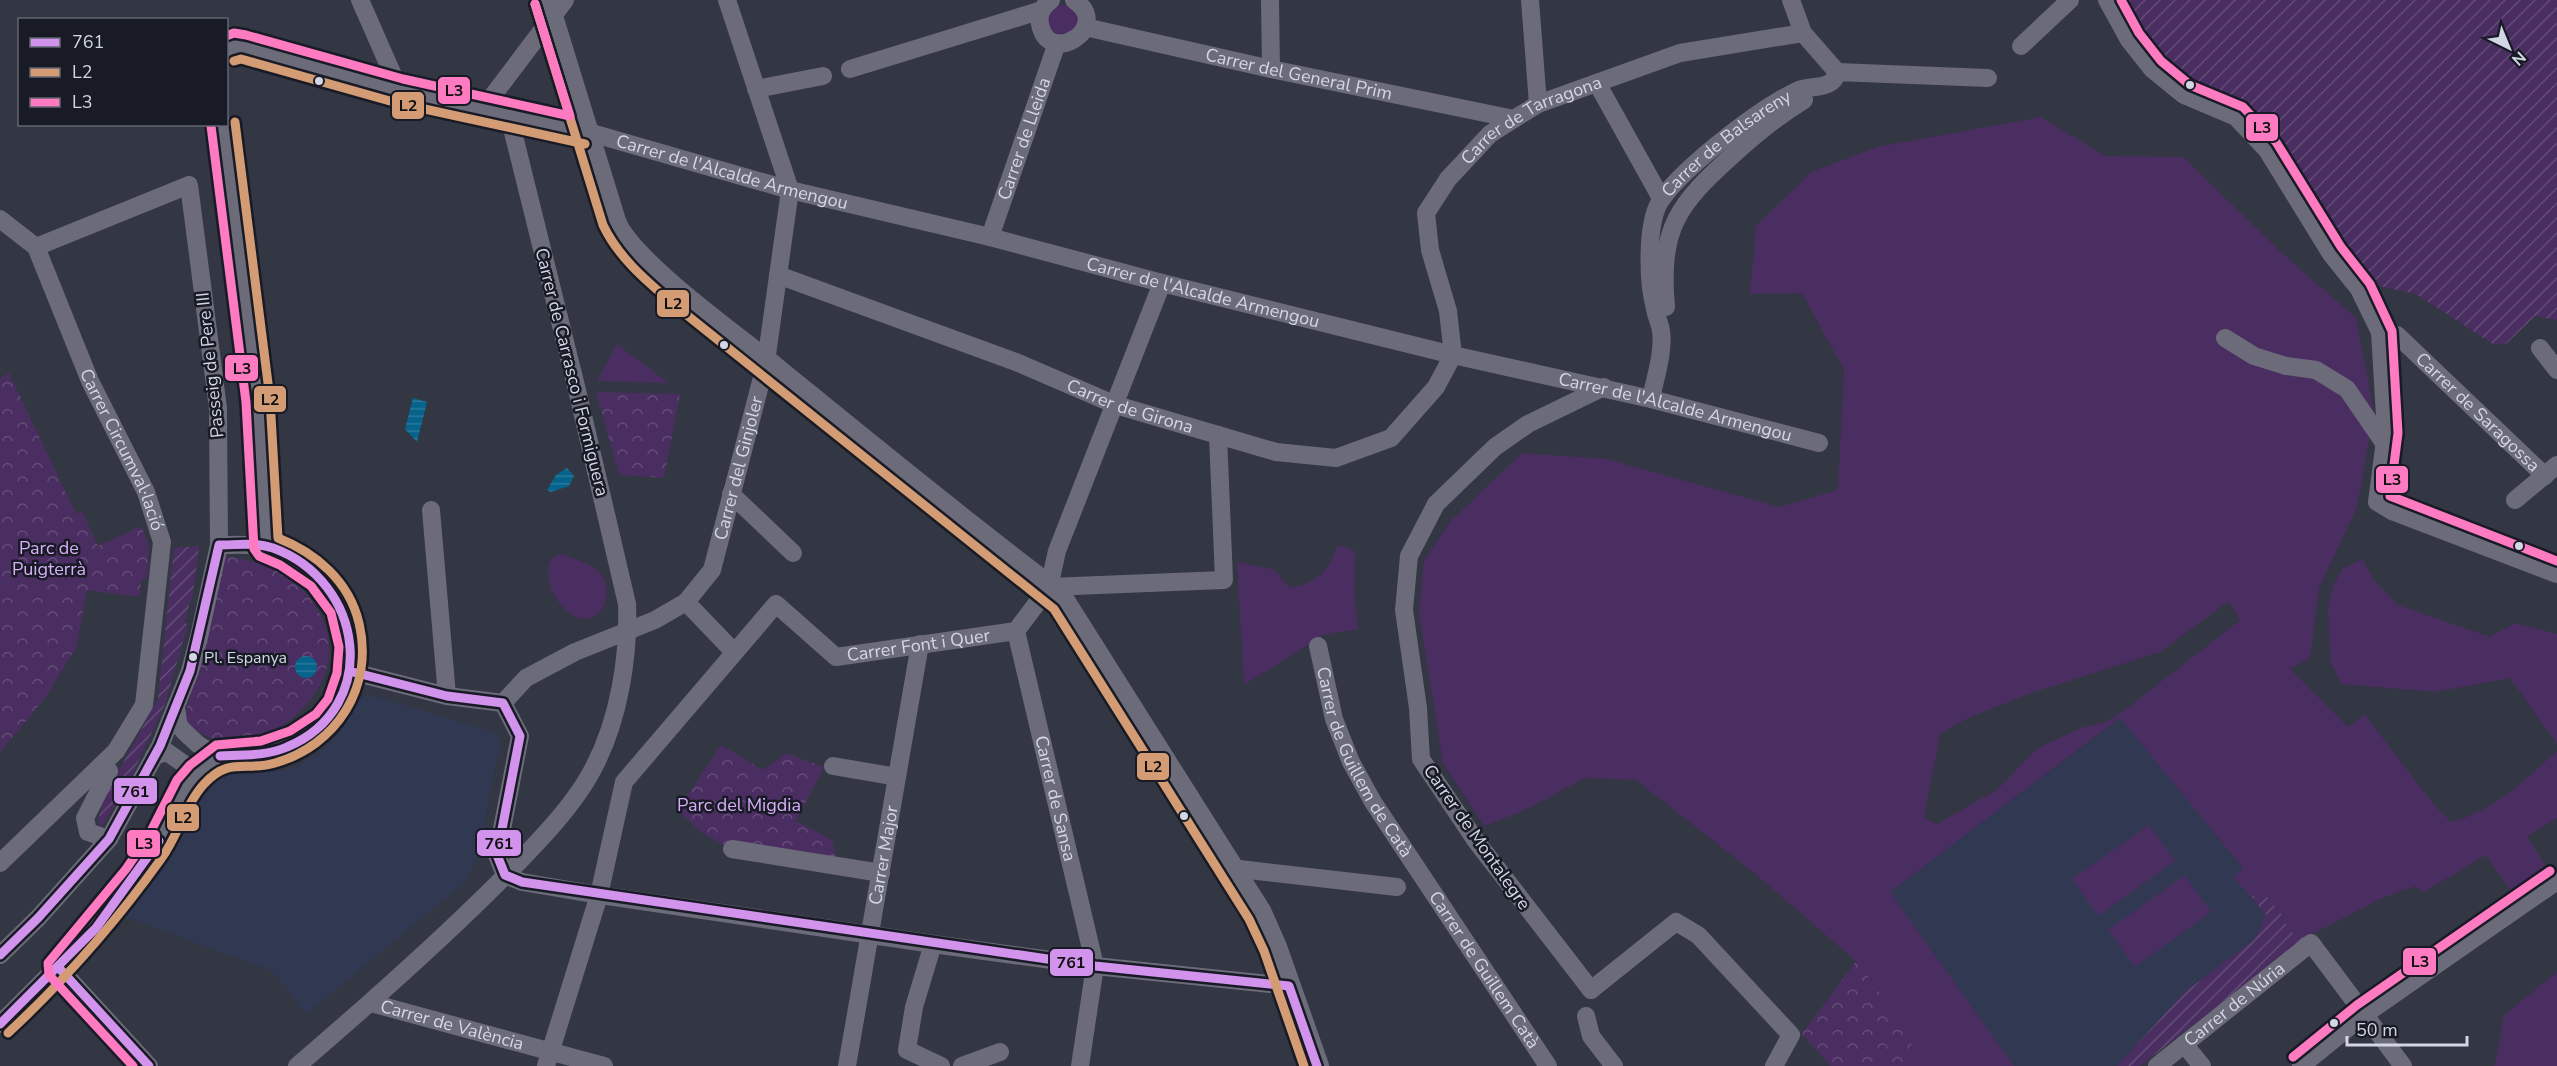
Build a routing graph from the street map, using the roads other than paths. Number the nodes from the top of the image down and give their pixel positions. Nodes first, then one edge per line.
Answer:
1 (360, 0) edge
2 (727, 0) edge
3 (1074, 0) edge
4 (1270, 0) edge
5 (1530, 0) edge
6 (1791, 0) edge
7 (2070, 0) edge
8 (2107, 0) edge
9 (1046, 5) edge
10 (554, 6) edge
11 (1085, 27) junction
12 (1803, 33) junction
13 (1057, 43) junction
14 (2021, 46) dead end
15 (230, 49) edge
16 (850, 69) dead end
17 (1271, 69) junction
18 (1837, 72) junction
19 (823, 76) dead end
20 (1988, 78) dead end
21 (1597, 83) junction
22 (1821, 86) junction
23 (756, 89) junction
24 (400, 91) junction
25 (1538, 104) junction
26 (482, 110) junction
27 (509, 116) junction
28 (1514, 119) junction
29 (223, 126) edge
30 (588, 132) junction
31 (790, 190) junction
32 (1661, 198) junction
33 (0, 219) edge
34 (990, 237) junction
35 (36, 247) junction
36 (778, 275) junction
37 (1162, 283) junction
38 (1661, 330) junction
39 (2379, 332) junction
40 (2225, 338) dead end
41 (2540, 348) dead end
42 (1453, 355) junction
43 (766, 362) junction
44 (2557, 370) edge
45 (1604, 387) junction
46 (1651, 399) junction
47 (1116, 405) junction
48 (1218, 435) junction
49 (1819, 442) dead end
50 (2384, 443) junction
51 (2551, 470) edge
52 (731, 494) junction
53 (2515, 500) dead end
54 (431, 510) dead end
55 (219, 544) junction
56 (266, 546) junction
57 (793, 553) dead end
58 (2557, 574) edge
59 (1049, 587) junction
60 (686, 602) junction
61 (628, 629) junction
62 (1016, 631) junction
63 (920, 644) junction
64 (1318, 646) dead end
65 (734, 652) junction
66 (349, 671) junction
67 (447, 696) junction
68 (503, 703) junction
69 (176, 707) junction
70 (154, 756) junction
71 (220, 756) junction
72 (103, 764) junction
73 (833, 766) dead end
74 (897, 777) junction
75 (193, 779) junction
76 (109, 838) junction
77 (732, 849) dead end
78 (0, 863) edge
79 (1231, 867) junction
80 (880, 873) junction
81 (1419, 873) joint
82 (505, 875) junction
83 (2557, 881) edge
84 (1397, 887) dead end
85 (599, 895) junction
86 (870, 935) junction
87 (933, 945) junction
88 (0, 955) edge
89 (1095, 966) junction
90 (58, 968) junction
91 (1288, 986) junction
92 (371, 1003) junction
93 (1588, 1003) junction
94 (2364, 1015) junction
95 (0, 1024) edge
96 (2184, 1044) junction
97 (1000, 1052) dead end
98 (548, 1059) edge
99 (149, 1066) edge
100 (297, 1066) edge
101 (604, 1066) edge
102 (847, 1066) edge
103 (941, 1066) edge
104 (962, 1066) edge
105 (1080, 1066) edge
106 (1317, 1066) edge
107 (1548, 1066) edge
108 (1614, 1066) edge
109 (1774, 1066) edge
110 (2157, 1066) edge
111 (2202, 1066) edge
112 (2301, 1066) edge
113 (2403, 1066) edge

1 - 24 street
2 - 23 street
3 - 11 street
4 - 17 street
5 - 25 street
6 - 12 street
7 - 14 street
8 - 39 street
9 - 13 street
9 - 16 street
10 - 26 street
10 - 30 street
11 - 13 street
11 - 17 street, Carrer del General Prim
12 - 18 street
12 - 21 street, Carrer de Tarragona
13 - 34 street, Carrer de Lleida
15 - 24 street, Carrer de l'Alcalde Armengou
17 - 28 street, Carrer del General Prim
18 - 20 street
18 - 22 street, Carrer de Balsareny
19 - 23 street
21 - 25 street, Carrer de Tarragona
21 - 32 street
22 - 32 street, Carrer de Balsareny
22 - 38 street
23 - 31 street
24 - 26 street, Carrer de l'Alcalde Armengou
25 - 28 street, Carrer de Tarragona
26 - 27 street, Carrer de l'Alcalde Armengou
27 - 30 street, Carrer de l'Alcalde Armengou
27 - 61 street, Carrer de Carrasco i Formiguera
28 - 42 street, Carrer de Tarragona
29 - 56 street
30 - 31 street, Carrer de l'Alcalde Armengou
30 - 43 street
31 - 34 street, Carrer de l'Alcalde Armengou
31 - 36 street, Carrer del Ginjoler
32 - 38 street, Carrer de Balsareny
33 - 35 street
34 - 37 street, Carrer de l'Alcalde Armengou
35 - 55 street, Passeig de Pere III
35 - 72 street, Carrer Circumval·lació
36 - 43 street, Carrer del Ginjoler
36 - 47 street, Carrer de Girona
37 - 42 street, Carrer de l'Alcalde Armengou
37 - 47 street
38 - 46 street, Carrer de Balsareny
39 - 50 street
39 - 51 street, Carrer de Saragossa
40 - 50 street
41 - 44 street
42 - 45 street, Carrer de l'Alcalde Armengou
42 - 48 street, Carrer de Girona
43 - 52 street, Carrer del Ginjoler
43 - 59 street
45 - 46 street, Carrer de l'Alcalde Armengou
45 - 93 street, Carrer de Montalegre
46 - 49 street, Carrer de l'Alcalde Armengou
47 - 48 street, Carrer de Girona
47 - 59 street
48 - 59 street
50 - 58 street
51 - 53 street
52 - 57 street
52 - 60 street, Carrer del Ginjoler
54 - 67 street
55 - 56 street
55 - 69 street
56 - 66 street
59 - 62 street
59 - 79 street
60 - 61 street, Carrer del Ginjoler
60 - 65 street
61 - 68 street
61 - 82 street, Carrer de Carrasco i Formiguera
62 - 63 street, Carrer Font i Quer
62 - 89 street, Carrer de Sansa
63 - 65 street, Carrer Font i Quer
63 - 74 street, Carrer Major
64 - 81 street, Carrer de Guillem de Catà
65 - 85 street
66 - 67 street
66 - 71 street
67 - 68 street
68 - 82 street
69 - 70 street
69 - 71 street
70 - 75 street
70 - 76 street
71 - 75 street
72 - 76 street
72 - 78 street, Carrer Circumval·lació
73 - 74 street
74 - 80 street, Carrer Major
75 - 90 street
76 - 88 street
77 - 80 street
79 - 84 street
79 - 91 street
80 - 86 street, Carrer Major
81 - 107 street, Carrer de Guillem Catà
82 - 85 street
82 - 92 street, Carrer de Carrasco i Formiguera
83 - 94 street
85 - 86 street
85 - 98 street
86 - 87 street
86 - 102 street, Carrer Major
87 - 89 street
87 - 103 street
89 - 91 street
89 - 105 street
90 - 95 street
90 - 99 street
91 - 106 street
92 - 98 street, Carrer de València
92 - 100 street, Carrer de Carrasco i Formiguera
93 - 108 street, Carrer de Montalegre
93 - 109 street
94 - 96 street, Carrer de Núria
94 - 112 street
94 - 113 street
96 - 110 street, Carrer de Núria
96 - 111 street
97 - 104 street
98 - 101 street, Carrer de València

